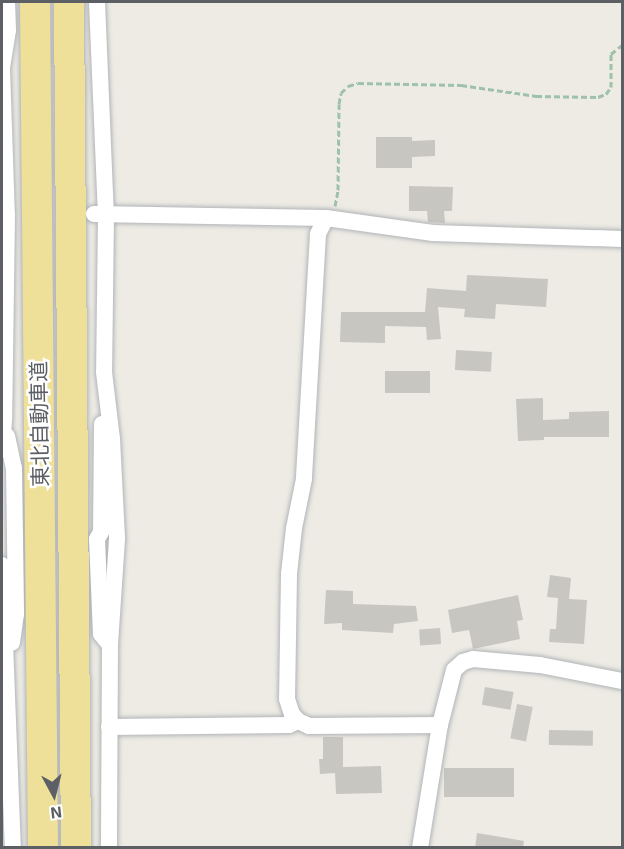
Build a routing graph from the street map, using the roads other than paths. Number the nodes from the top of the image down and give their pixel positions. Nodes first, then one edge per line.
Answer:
1 (7, 2) edge
2 (35, 2) edge
3 (69, 2) edge
4 (97, 2) edge
5 (105, 2) edge
6 (100, 39) junction
7 (2, 68) edge
8 (100, 214) junction
9 (4, 215) edge
10 (24, 215) dead end
11 (329, 218) junction
12 (622, 239) edge
13 (104, 372) junction
14 (4, 420) junction
15 (2, 450) edge
16 (2, 565) edge
17 (111, 645) junction
18 (622, 681) edge
19 (5, 688) junction
20 (298, 721) junction
21 (440, 725) junction
22 (109, 727) junction
23 (13, 848) edge
24 (43, 848) edge
25 (76, 848) edge
26 (109, 848) edge
27 (420, 848) edge

1 - 7 street
2 - 24 highway, 東北自動車道
3 - 25 highway, 東北自動車道
4 - 6 street
5 - 6 street
6 - 8 street
7 - 9 street
8 - 11 street
8 - 13 street
9 - 10 street
9 - 14 street
11 - 12 street
11 - 20 street
13 - 17 street
13 - 17 street
14 - 15 street
14 - 19 street
16 - 19 street
17 - 22 street
18 - 21 street
19 - 23 street
20 - 21 street
20 - 22 street
21 - 27 street
22 - 26 street

